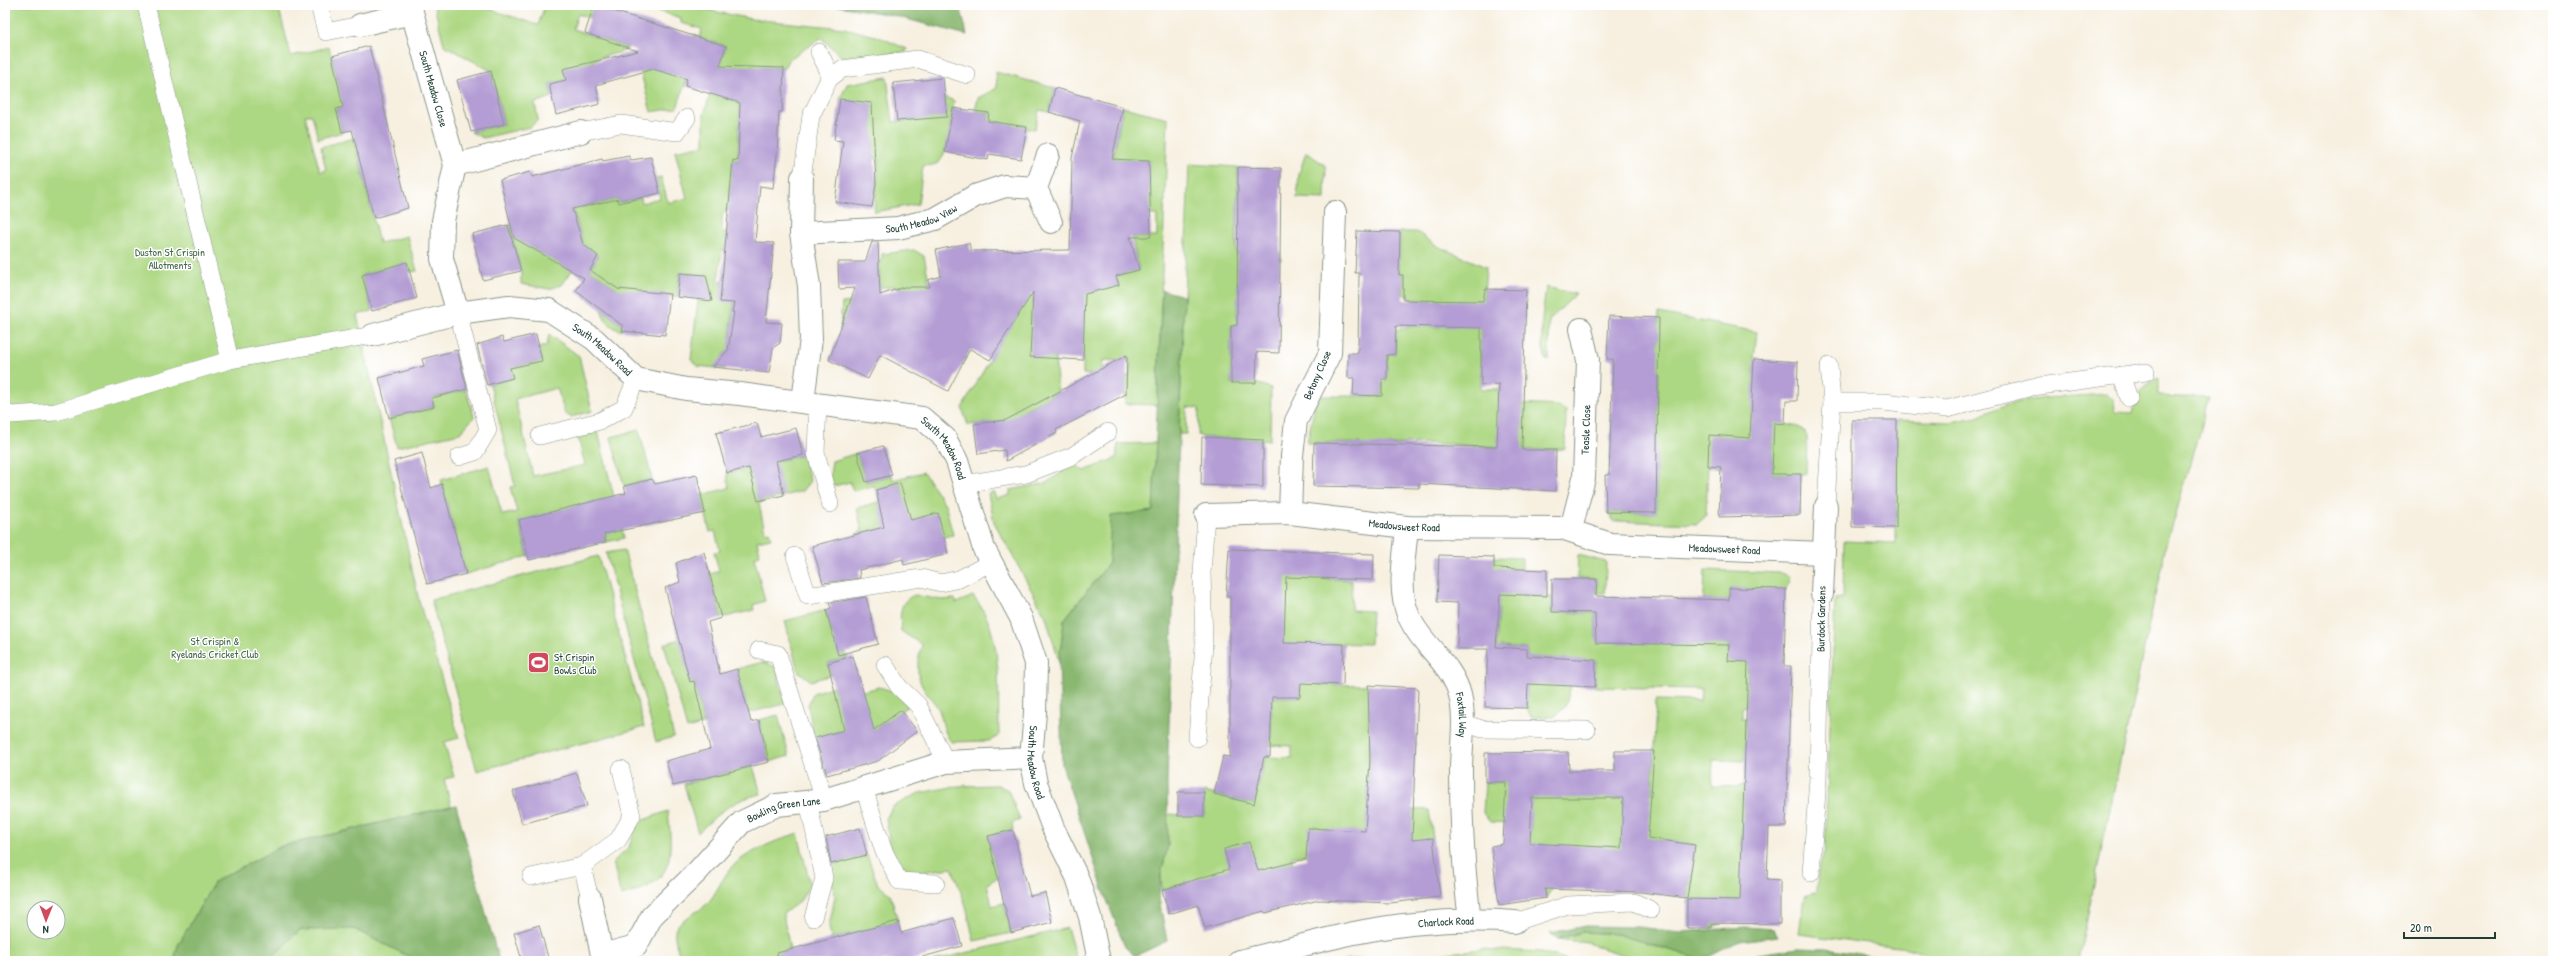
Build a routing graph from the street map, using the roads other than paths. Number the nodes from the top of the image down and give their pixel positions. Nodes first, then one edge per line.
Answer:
1 (146, 5) edge
2 (319, 5) edge
3 (411, 9) edge
4 (360, 24) joint
5 (820, 52) dead end
6 (967, 75) dead end
7 (829, 79) junction
8 (687, 118) dead end
9 (581, 132) joint
10 (1048, 155) dead end
11 (455, 165) junction
12 (802, 178) joint
13 (1036, 188) junction
14 (1334, 212) dead end
15 (1050, 222) dead end
16 (801, 233) junction
17 (458, 313) junction
18 (1582, 329) dead end
19 (373, 335) joint
20 (230, 360) junction
21 (1829, 366) dead end
22 (2146, 372) dead end
23 (2121, 375) junction
24 (636, 379) junction
25 (2129, 398) dead end
26 (811, 402) junction
27 (1832, 402) junction
28 (5, 412) edge
29 (1108, 432) dead end
30 (540, 436) dead end
31 (459, 457) dead end
32 (964, 484) junction
33 (830, 504) dead end
34 (1826, 506) joint
35 (1290, 513) junction
36 (1206, 515) joint
37 (1407, 527) junction
38 (1571, 529) junction
39 (1823, 553) junction
40 (795, 556) dead end
41 (990, 563) junction
42 (1822, 594) joint
43 (759, 650) dead end
44 (885, 665) dead end
45 (1463, 723) junction
46 (1587, 730) dead end
47 (1197, 738) dead end
48 (1031, 758) junction
49 (946, 762) junction
50 (621, 769) dead end
51 (864, 788) junction
52 (816, 801) junction
53 (582, 866) junction
54 (1811, 873) dead end
55 (531, 877) dead end
56 (936, 883) dead end
57 (590, 898) joint
58 (1651, 910) dead end
59 (813, 918) dead end
60 (1470, 919) junction
61 (1515, 922) joint
62 (1099, 961) edge
63 (1240, 961) edge

1 - 20 lane
2 - 4 lane
3 - 4 street, South Meadow Close
3 - 11 street, South Meadow Close
5 - 7 lane
6 - 7 lane
7 - 12 lane
8 - 9 lane
9 - 11 street
10 - 13 street
11 - 17 street, South Meadow Close
12 - 16 street
13 - 15 street
13 - 16 street, South Meadow View
14 - 35 street, Betony Close
16 - 26 street
17 - 19 street, South Meadow Road
17 - 24 street, South Meadow Road
17 - 31 lane
18 - 38 street, Teasle Close
19 - 20 lane
20 - 28 lane
21 - 27 lane, Burdock Gardens
22 - 23 lane
23 - 25 lane
23 - 27 lane
24 - 26 street, South Meadow Road
24 - 30 lane
26 - 32 street, South Meadow Road
26 - 33 lane
27 - 34 lane, Burdock Gardens
29 - 32 lane
32 - 41 street, South Meadow Road
34 - 39 street, Burdock Gardens
35 - 36 street, Meadowsweet Road
35 - 37 street, Meadowsweet Road
36 - 47 lane, Meadowsweet Road
37 - 38 street, Meadowsweet Road
37 - 45 street, Foxtail Way
38 - 39 street, Meadowsweet Road
39 - 42 street, Burdock Gardens
40 - 41 lane
41 - 48 street, South Meadow Road
42 - 54 lane, Burdock Gardens
43 - 52 lane
44 - 49 lane
45 - 46 lane
45 - 60 street, Foxtail Way
48 - 49 street, Bowling Green Lane
48 - 62 street, South Meadow Road
49 - 51 street, Bowling Green Lane
50 - 53 lane
51 - 52 street, Bowling Green Lane
51 - 56 lane
52 - 57 street, Bowling Green Lane
52 - 59 lane
53 - 55 lane
53 - 57 lane
58 - 61 lane, Charlock Road
60 - 61 street, Charlock Road
60 - 63 street, Charlock Road

